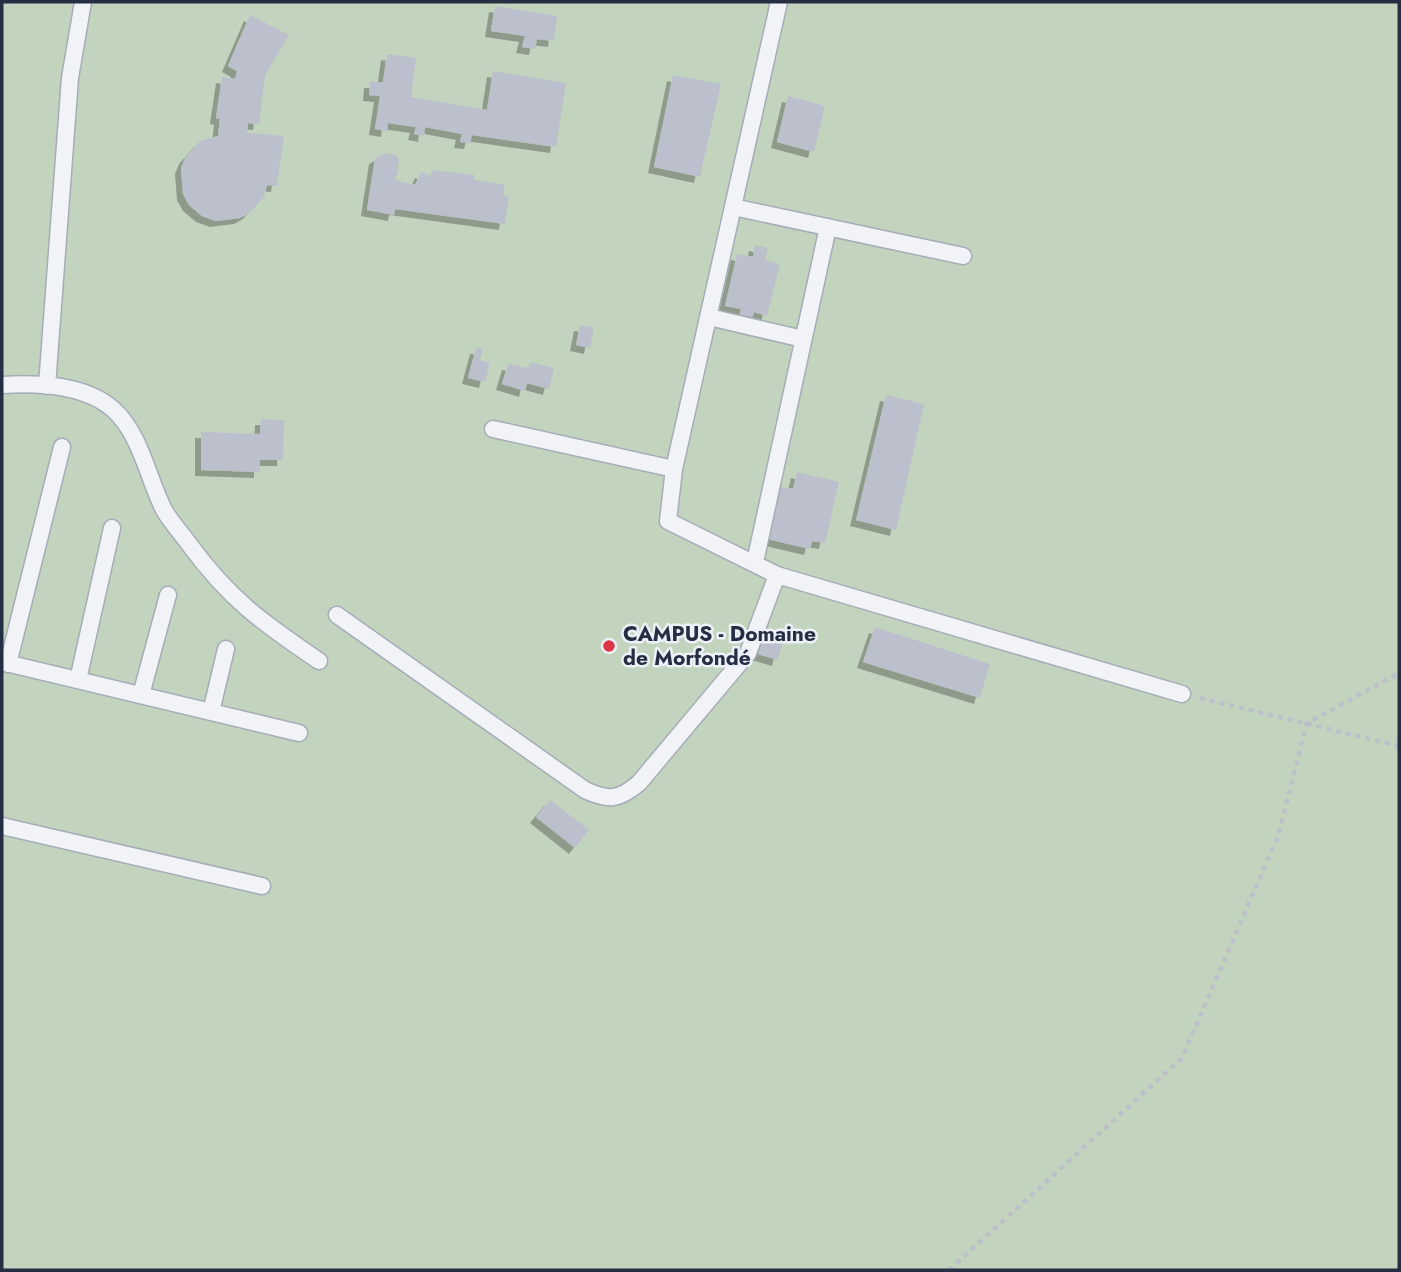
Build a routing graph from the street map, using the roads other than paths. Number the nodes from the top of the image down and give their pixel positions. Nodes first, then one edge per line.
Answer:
1 (83, 2) edge
2 (779, 2) edge
3 (733, 207) junction
4 (828, 227) junction
5 (963, 256) dead end
6 (709, 317) junction
7 (803, 339) junction
8 (2, 384) edge
9 (47, 386) junction
10 (493, 429) dead end
11 (62, 447) dead end
12 (674, 469) junction
13 (112, 528) dead end
14 (755, 562) junction
15 (777, 575) junction
16 (167, 595) dead end
17 (337, 615) dead end
18 (226, 649) dead end
19 (319, 661) dead end
20 (5, 663) edge
21 (78, 680) junction
22 (1182, 694) road end
23 (141, 695) junction
24 (211, 712) junction
25 (299, 733) dead end
26 (2, 825) edge
27 (262, 886) dead end

1 - 9 lane
2 - 3 lane
3 - 4 lane
3 - 6 lane
4 - 5 lane
4 - 7 lane
6 - 7 lane
6 - 12 lane
7 - 14 lane
8 - 9 lane
9 - 19 lane
10 - 12 lane
11 - 20 lane
12 - 14 lane
13 - 21 lane
14 - 15 lane
15 - 17 lane
15 - 22 lane
16 - 23 lane
18 - 24 lane
20 - 21 lane
21 - 23 lane
23 - 24 lane
24 - 25 lane
26 - 27 lane

